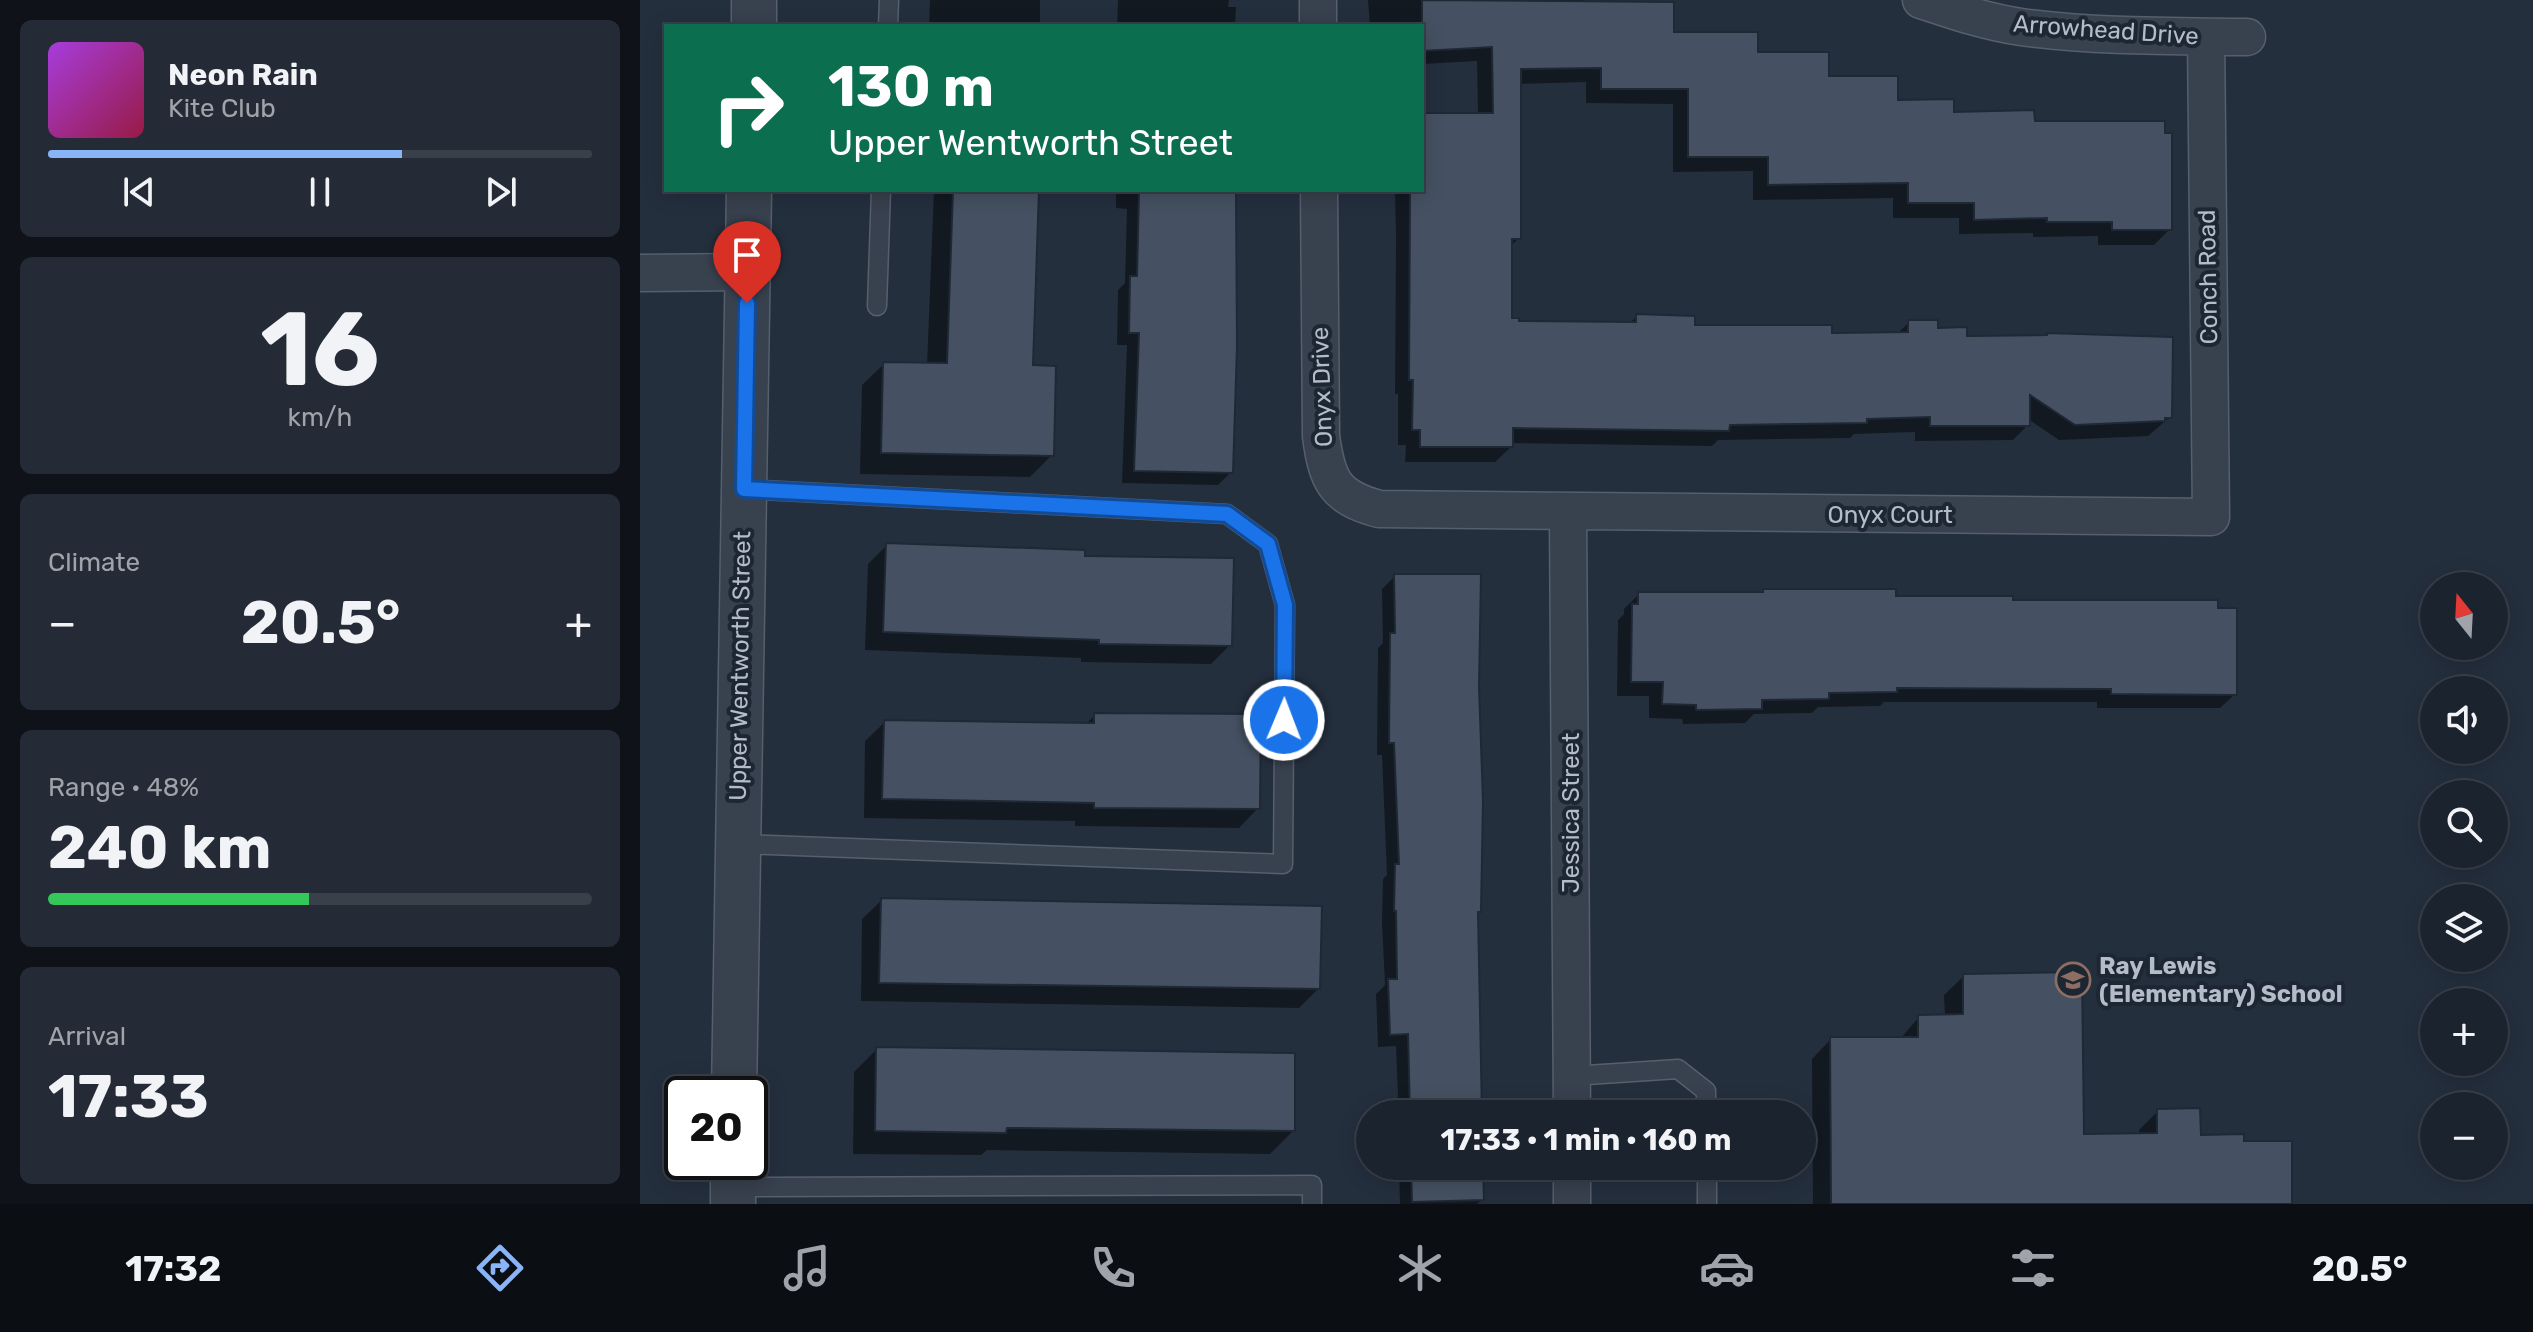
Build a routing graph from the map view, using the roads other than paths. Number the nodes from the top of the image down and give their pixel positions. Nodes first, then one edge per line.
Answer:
1 (754, 0) edge
2 (889, 0) edge
3 (1318, 0) edge
4 (1921, 0) edge
5 (754, 24) edge
6 (888, 24) edge
7 (1318, 24) edge
8 (2206, 37) junction
9 (2247, 37) dead end
10 (749, 192) edge
11 (881, 192) edge
12 (1319, 192) edge
13 (747, 272) junction
14 (640, 273) edge
15 (877, 306) dead end
16 (744, 489) junction
17 (1568, 513) junction
18 (2211, 517) joint
19 (736, 843) junction
20 (734, 1076) edge
21 (1572, 1076) junction
22 (1572, 1100) edge
23 (1706, 1100) edge
24 (1572, 1180) edge
25 (1707, 1180) edge
26 (733, 1184) edge
27 (1312, 1204) edge
28 (1572, 1204) edge
29 (1707, 1204) edge

1 - 5 street
2 - 6 lane
3 - 7 street
4 - 8 street, Arrowhead Drive
8 - 9 street, Arrowhead Drive
8 - 18 street, Conch Road
10 - 13 street, Upper Wentworth Street
11 - 15 lane
12 - 17 street, Onyx Drive
13 - 14 street
13 - 16 street, Upper Wentworth Street
16 - 19 street, Upper Wentworth Street
16 - 19 lane
17 - 18 street, Onyx Court
17 - 21 street, Jessica Street
19 - 20 street, Upper Wentworth Street
21 - 22 street, Jessica Street
21 - 23 lane
24 - 28 street
25 - 29 lane
26 - 27 lane

